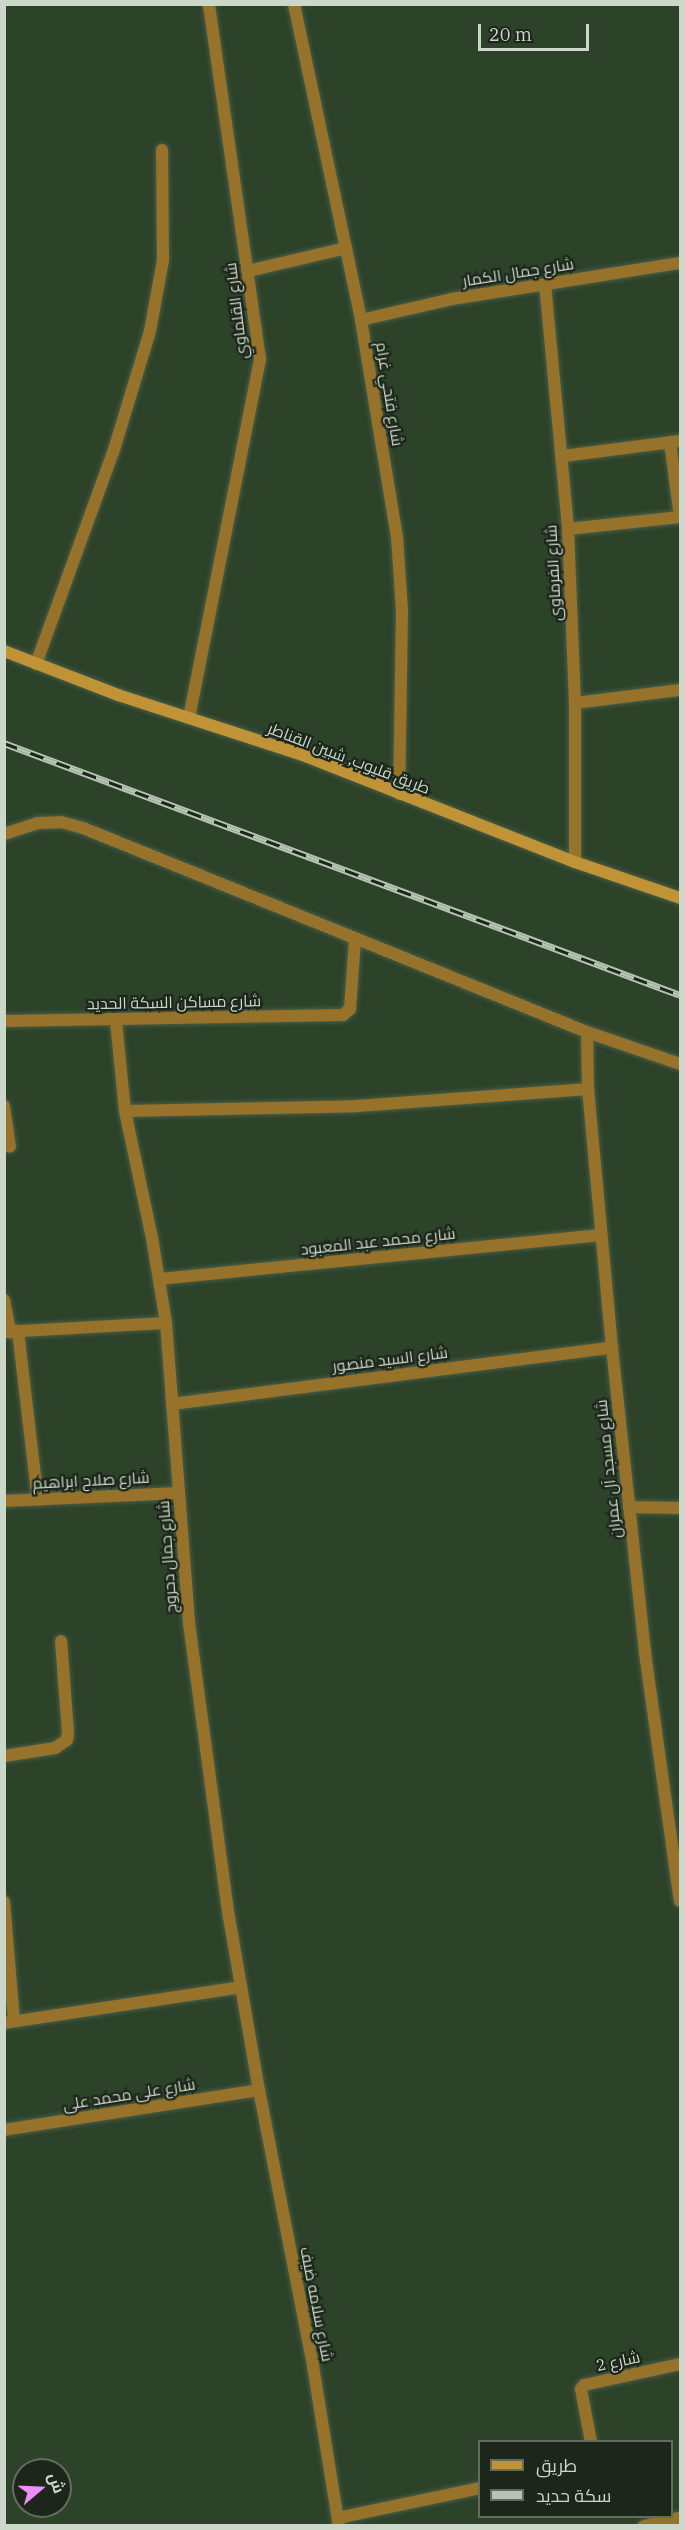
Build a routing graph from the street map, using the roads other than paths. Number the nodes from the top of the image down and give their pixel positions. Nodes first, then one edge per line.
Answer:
1 (209, 4) edge
2 (294, 4) edge
3 (162, 150) dead end
4 (345, 248) junction
5 (681, 262) edge
6 (248, 271) junction
7 (545, 284) junction
8 (361, 320) junction
9 (675, 442) edge
10 (562, 456) junction
11 (681, 517) edge
12 (568, 529) junction
13 (4, 651) edge
14 (36, 664) junction
15 (681, 690) edge
16 (575, 703) junction
17 (189, 718) junction
18 (399, 794) junction
19 (8, 832) edge
20 (575, 862) junction
21 (681, 898) edge
22 (355, 939) junction
23 (4, 1021) edge
24 (116, 1021) junction
25 (587, 1032) junction
26 (681, 1064) edge
27 (588, 1089) junction
28 (4, 1106) edge
29 (125, 1111) junction
30 (10, 1147) dead end
31 (600, 1235) junction
32 (159, 1280) junction
33 (4, 1300) edge
34 (166, 1323) junction
35 (11, 1332) edge
36 (612, 1348) junction
37 (172, 1404) junction
38 (179, 1493) junction
39 (38, 1500) junction
40 (4, 1501) edge
41 (629, 1507) junction
42 (681, 1508) edge
43 (61, 1641) dead end
44 (4, 1747) edge
45 (5, 1756) edge
46 (681, 1901) edge
47 (4, 1902) edge
48 (241, 1987) junction
49 (9, 2022) edge
50 (259, 2090) junction
51 (4, 2130) edge
52 (681, 2364) edge
53 (591, 2440) edge
54 (478, 2488) edge
55 (681, 2518) edge
56 (338, 2522) edge
57 (644, 2526) edge

1 - 6 street, شارع القلماوي
2 - 4 street, شارع فتحي غرام
3 - 14 street
4 - 6 street
4 - 8 street, شارع فتحي غرام
5 - 7 street, شارع جمال الكمار
6 - 17 street, شارع القلماوي
7 - 8 street, شارع جمال الكمار
7 - 10 street, شارع الفرماوى
8 - 18 street, شارع فتحي غرام
9 - 10 street
9 - 11 street
10 - 12 street, شارع الفرماوى
11 - 12 street
12 - 16 street, شارع الفرماوى
13 - 14 main road, طريق قليوب, شبين القناطر
14 - 17 main road, طريق قليوب, شبين القناطر
15 - 16 street
16 - 20 street, شارع الفرماوى
17 - 18 main road, طريق قليوب, شبين القناطر
18 - 20 main road, طريق قليوب, شبين القناطر
19 - 22 street
20 - 21 main road, طريق قليوب, شبين القناطر
22 - 24 street, شارع مساكن السكة الحديد
22 - 25 street
23 - 24 street, شارع مساكن السكة الحديد
24 - 29 street, شارع جمال دحروج
25 - 26 street
25 - 27 street, شارع مسجد آل عمران
27 - 29 street
27 - 31 street, شارع مسجد آل عمران
28 - 30 street
29 - 32 street, شارع جمال دحروج
31 - 32 street, شارع محمد عبد المعبود
31 - 36 street, شارع مسجد آل عمران
32 - 34 street, شارع جمال دحروج
33 - 35 street
34 - 35 street
34 - 37 street, شارع جمال دحروج
35 - 39 street
36 - 37 street, شارع السيد منصور
36 - 41 street, شارع مسجد آل عمران
37 - 38 street, شارع جمال دحروج
38 - 39 street, شارع صلاح ابراهيم
38 - 48 street, شارع جمال دحروج
39 - 40 street, شارع صلاح ابراهيم
41 - 42 street
41 - 46 street, شارع مسجد آل عمران
43 - 45 street
44 - 45 street
47 - 49 street
48 - 49 street
48 - 50 street, شارع جمال دحروج
50 - 51 street, شارع على محمد على
50 - 56 street, شارع سلامه ضيف
52 - 53 street, شارع 2
54 - 56 street
55 - 57 street

